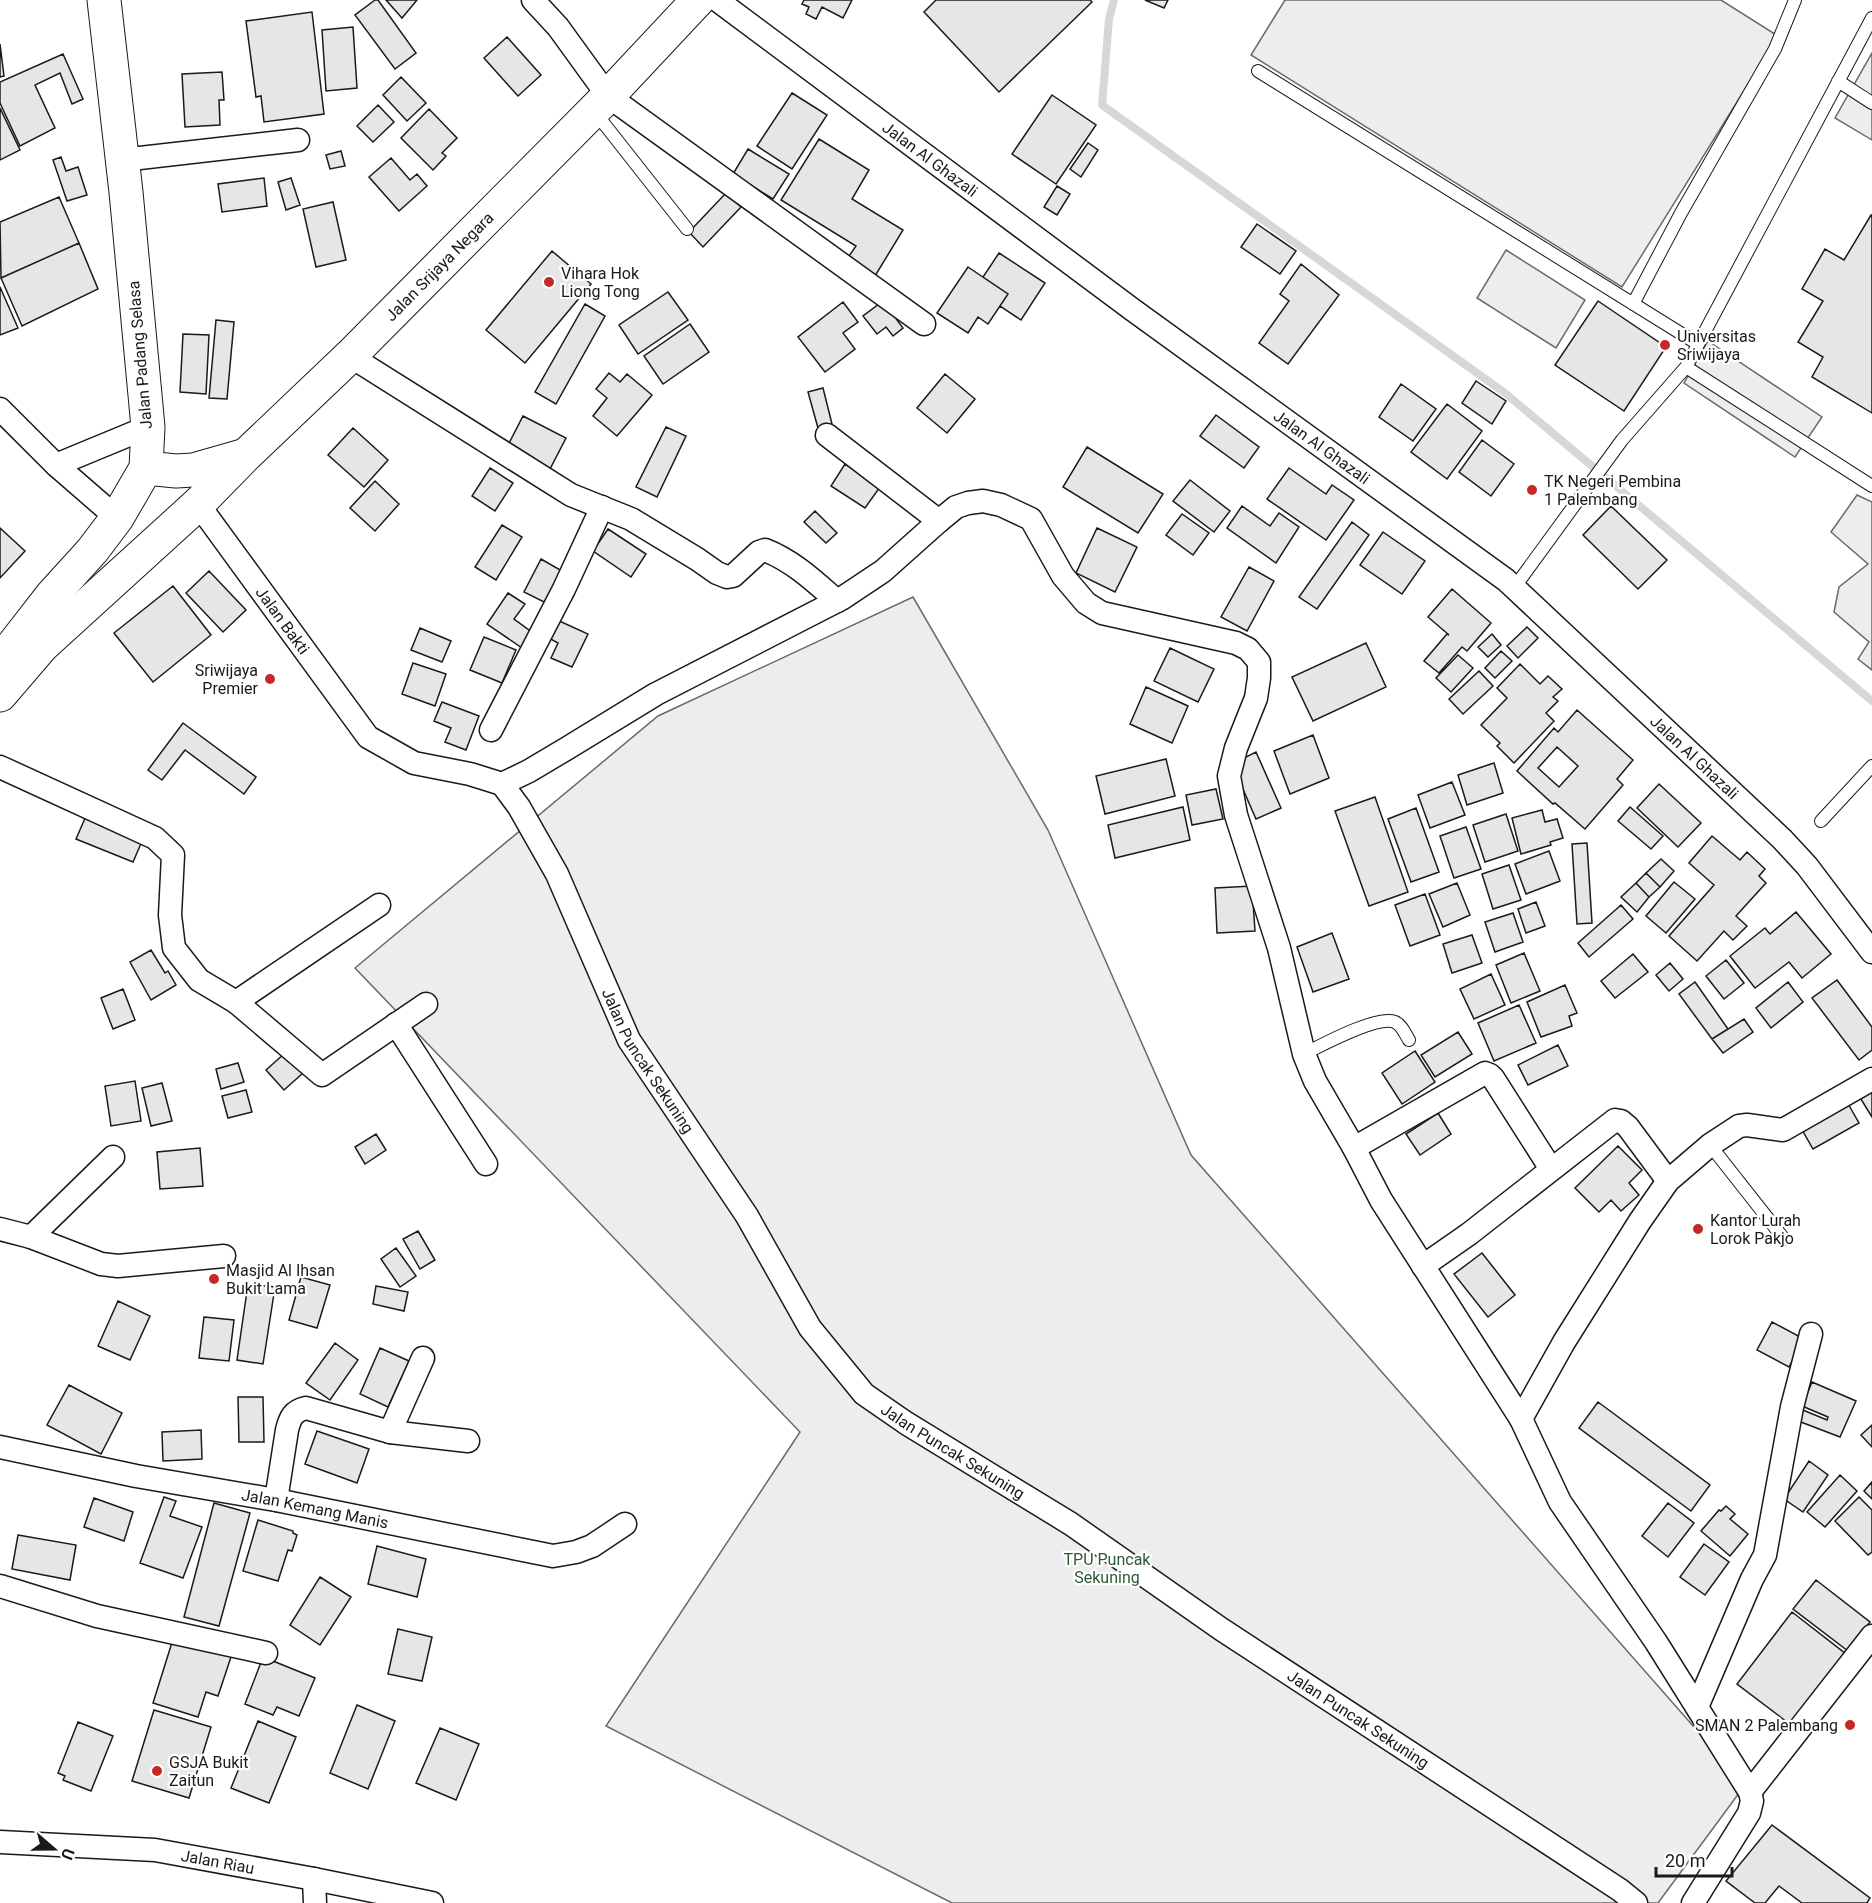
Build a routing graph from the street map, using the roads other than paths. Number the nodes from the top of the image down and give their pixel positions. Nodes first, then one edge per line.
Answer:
1 (104, 0) edge
2 (533, 0) edge
3 (698, 0) edge
4 (717, 0) edge
5 (1795, 0) edge
6 (1872, 18) edge
7 (1258, 72) dead end
8 (1838, 81) junction
9 (601, 103) junction
10 (1872, 103) edge
11 (298, 141) dead end
12 (122, 160) junction
13 (687, 229) dead end
14 (1633, 304) junction
15 (924, 324) dead end
16 (1698, 344) junction
17 (350, 356) junction
18 (1686, 366) junction
19 (0, 409) edge
20 (148, 427) junction
21 (827, 435) dead end
22 (247, 454) junction
23 (56, 465) junction
24 (146, 468) junction
25 (1872, 486) edge
26 (198, 504) junction
27 (602, 507) junction
28 (117, 518) junction
29 (939, 521) junction
30 (1514, 588) junction
31 (837, 601) junction
32 (0, 662) edge
33 (0, 695) edge
34 (491, 730) dead end
35 (1872, 766) edge
36 (0, 767) edge
37 (502, 784) junction
38 (1821, 821) dead end
39 (379, 905) dead end
40 (1872, 952) edge
41 (236, 1002) junction
42 (426, 1004) dead end
43 (396, 1024) junction
44 (1409, 1040) dead end
45 (1304, 1054) junction
46 (1872, 1079) edge
47 (1710, 1145) junction
48 (1354, 1148) junction
49 (113, 1157) dead end
50 (486, 1164) dead end
51 (1551, 1169) junction
52 (1668, 1181) junction
53 (0, 1229) edge
54 (31, 1237) junction
55 (1784, 1239) dead end
56 (224, 1256) dead end
57 (1423, 1266) junction
58 (1811, 1334) dead end
59 (423, 1358) dead end
60 (1521, 1419) junction
61 (390, 1432) junction
62 (468, 1441) dead end
63 (0, 1447) edge
64 (276, 1500) junction
65 (625, 1524) dead end
66 (0, 1586) edge
67 (1872, 1636) edge
68 (266, 1653) dead end
69 (1697, 1707) junction
70 (1750, 1802) junction
71 (0, 1842) edge
72 (314, 1879) junction
73 (315, 1903) edge
74 (432, 1903) edge
75 (1636, 1903) edge
76 (1693, 1903) edge

1 - 12 main road, Jalan Padang Selasa
2 - 9 street
3 - 9 main road, Jalan Srijaya Negara
4 - 30 street, Jalan Al Ghazali
5 - 14 lane
6 - 8 lane
7 - 14 lane
8 - 10 lane
8 - 16 lane
9 - 13 lane
9 - 15 street
9 - 17 main road, Jalan Srijaya Negara
11 - 12 street
12 - 20 main road, Jalan Padang Selasa
14 - 16 lane
16 - 18 lane
17 - 22 main road, Jalan Srijaya Negara
17 - 27 street
18 - 25 lane
18 - 30 lane
19 - 23 street
20 - 23 street
20 - 24 main road, Jalan Padang Selasa
21 - 29 street
22 - 24 main road
22 - 26 main road, Jalan Srijaya Negara
23 - 28 street
24 - 28 main road, Jalan Padang Selasa
26 - 33 main road, Jalan Srijaya Negara
26 - 37 street, Jalan Bakti
27 - 31 street
27 - 34 street
28 - 32 main road, Jalan Padang Selasa
29 - 31 street
29 - 45 street
30 - 40 street, Jalan Al Ghazali
31 - 37 street
35 - 38 lane
36 - 41 street
37 - 75 street, Jalan Puncak Sekuning
39 - 41 street
41 - 43 street
42 - 43 street
43 - 50 street
44 - 45 lane
45 - 48 street
46 - 47 street
47 - 52 street
47 - 55 lane
48 - 51 street
48 - 57 street
49 - 54 street
51 - 52 street
51 - 57 street
52 - 60 street
53 - 54 street
54 - 56 street
57 - 60 street
58 - 69 street
59 - 61 street
60 - 69 street
61 - 62 street
61 - 64 street
63 - 64 street, Jalan Kemang Manis
64 - 65 street, Jalan Kemang Manis
66 - 68 street
67 - 70 street
69 - 70 street
70 - 76 street
71 - 72 street, Jalan Riau
72 - 73 street
72 - 74 street, Jalan Riau

